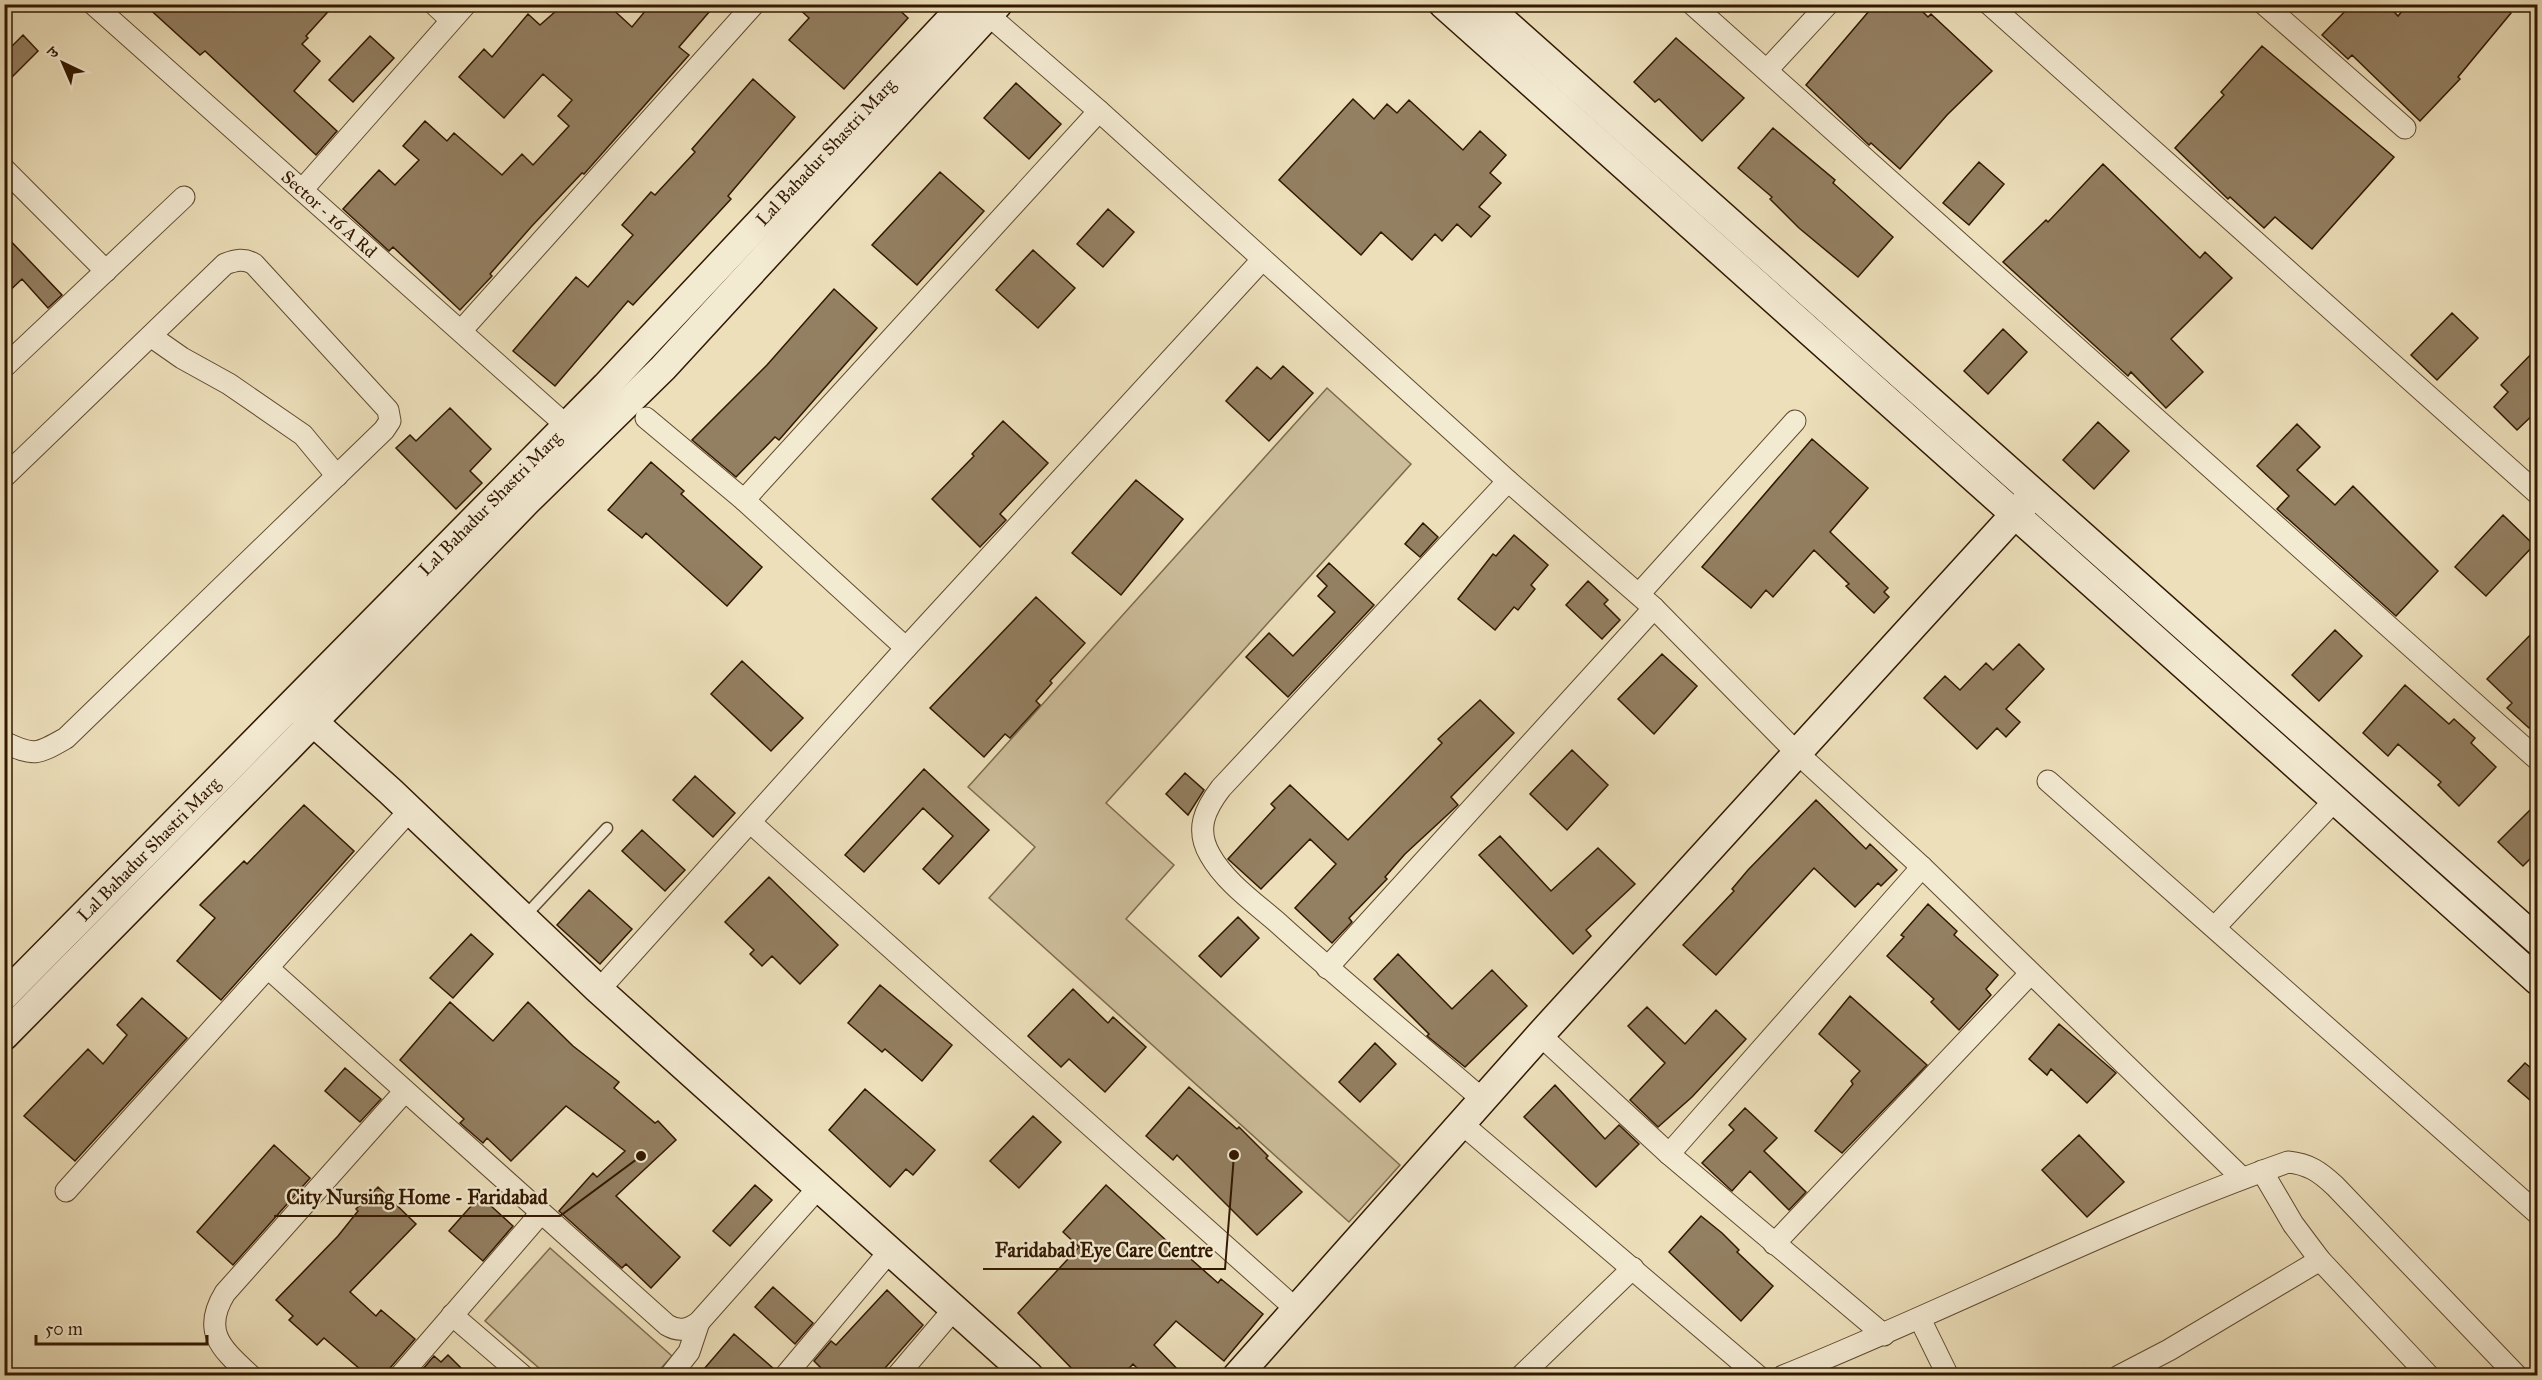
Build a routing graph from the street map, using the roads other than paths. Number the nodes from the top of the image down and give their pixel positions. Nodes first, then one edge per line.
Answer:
1 (93, 4) edge
2 (434, 4) edge
3 (466, 4) edge
4 (754, 4) edge
5 (1443, 4) edge
6 (1484, 4) edge
7 (1692, 4) edge
8 (1828, 4) edge
9 (1989, 4) edge
10 (2265, 4) edge
11 (982, 7) edge
12 (451, 20) junction
13 (1767, 70) junction
14 (1572, 101) junction
15 (1099, 111) junction
16 (2405, 128) dead end
17 (4, 169) edge
18 (302, 190) junction
19 (184, 197) dead end
20 (1771, 258) junction
21 (1262, 260) junction
22 (106, 271) junction
23 (1752, 279) junction
24 (461, 331) junction
25 (152, 337) junction
26 (4, 367) edge
27 (646, 418) dead end
28 (1795, 421) dead end
29 (576, 434) junction
30 (337, 476) junction
31 (4, 477) edge
32 (1508, 481) junction
33 (2034, 494) junction
34 (2538, 494) edge
35 (744, 500) junction
36 (2014, 514) junction
37 (1646, 601) junction
38 (2172, 614) junction
39 (2152, 635) junction
40 (906, 648) junction
41 (304, 714) junction
42 (4, 742) edge
43 (1796, 752) junction
44 (2538, 760) edge
45 (2048, 781) dead end
46 (2335, 800) junction
47 (410, 810) junction
48 (751, 824) junction
49 (607, 828) dead end
50 (1922, 867) junction
51 (522, 919) junction
52 (2216, 926) junction
53 (2538, 941) edge
54 (267, 968) junction
55 (1327, 968) junction
56 (2030, 974) junction
57 (2538, 981) edge
58 (599, 990) junction
59 (4, 996) edge
60 (1540, 1035) junction
61 (4, 1036) edge
62 (405, 1091) junction
63 (1482, 1099) junction
64 (1461, 1123) junction
65 (1669, 1154) junction
66 (2252, 1175) junction
67 (819, 1187) junction
68 (66, 1191) dead end
69 (541, 1213) junction
70 (2538, 1214) edge
71 (1774, 1244) junction
72 (889, 1251) junction
73 (2320, 1260) junction
74 (1633, 1268) junction
75 (954, 1309) junction
76 (1297, 1310) junction
77 (452, 1315) junction
78 (1920, 1319) junction
79 (699, 1322) junction
80 (1884, 1335) junction
81 (251, 1376) edge
82 (400, 1376) edge
83 (523, 1376) edge
84 (670, 1376) edge
85 (785, 1376) edge
86 (897, 1376) edge
87 (1029, 1376) edge
88 (1237, 1376) edge
89 (1521, 1376) edge
90 (1758, 1376) edge
91 (1783, 1376) edge
92 (1948, 1376) edge
93 (2119, 1376) edge
94 (2429, 1376) edge
95 (2517, 1376) edge

1 - 18 street, Sector - 16 A Rd
2 - 12 street
3 - 12 street
4 - 24 street
5 - 14 street
6 - 14 street
7 - 13 street
8 - 13 street
9 - 34 street
10 - 16 street
11 - 15 street
11 - 29 street, Lal Bahadur Shastri Marg
12 - 18 street
13 - 44 street
14 - 20 street
14 - 23 street
15 - 21 street
15 - 35 street
17 - 22 street
18 - 24 street, Sector - 16 A Rd
19 - 22 street
20 - 23 street
20 - 33 street
21 - 32 street
21 - 40 street
22 - 26 street
23 - 36 street
24 - 29 street, Sector - 16 A Rd
25 - 30 street
25 - 30 street
25 - 31 street
27 - 35 street
28 - 37 street
29 - 41 street, Lal Bahadur Shastri Marg
30 - 42 street
32 - 37 street
32 - 55 street
33 - 36 street
33 - 38 street
35 - 40 street
36 - 39 street
36 - 43 street
37 - 43 street
37 - 55 street
38 - 39 street
38 - 53 street
39 - 46 street
40 - 48 street
41 - 47 street
41 - 59 street, Lal Bahadur Shastri Marg
41 - 61 street
43 - 50 street
43 - 60 street
45 - 52 street
46 - 52 street
46 - 57 street
47 - 51 street
47 - 54 street
48 - 58 street
48 - 76 street
49 - 51 lane
50 - 56 street
50 - 65 street
51 - 58 street
52 - 70 street
54 - 62 street
54 - 68 street
55 - 63 street
56 - 66 street
56 - 71 street
58 - 67 street
60 - 63 street
60 - 65 street
62 - 69 street
62 - 81 street
63 - 64 street
64 - 74 street
64 - 76 street
65 - 71 street
66 - 73 street
66 - 78 street
66 - 95 street
67 - 72 street
67 - 79 street
69 - 77 street
69 - 79 street
71 - 80 street
72 - 75 street
72 - 85 street
73 - 93 street
73 - 94 street
74 - 89 street
74 - 90 street
75 - 86 street
75 - 87 street
76 - 88 street
77 - 82 street
77 - 83 street
78 - 80 street
78 - 92 street
79 - 84 street
80 - 91 street

